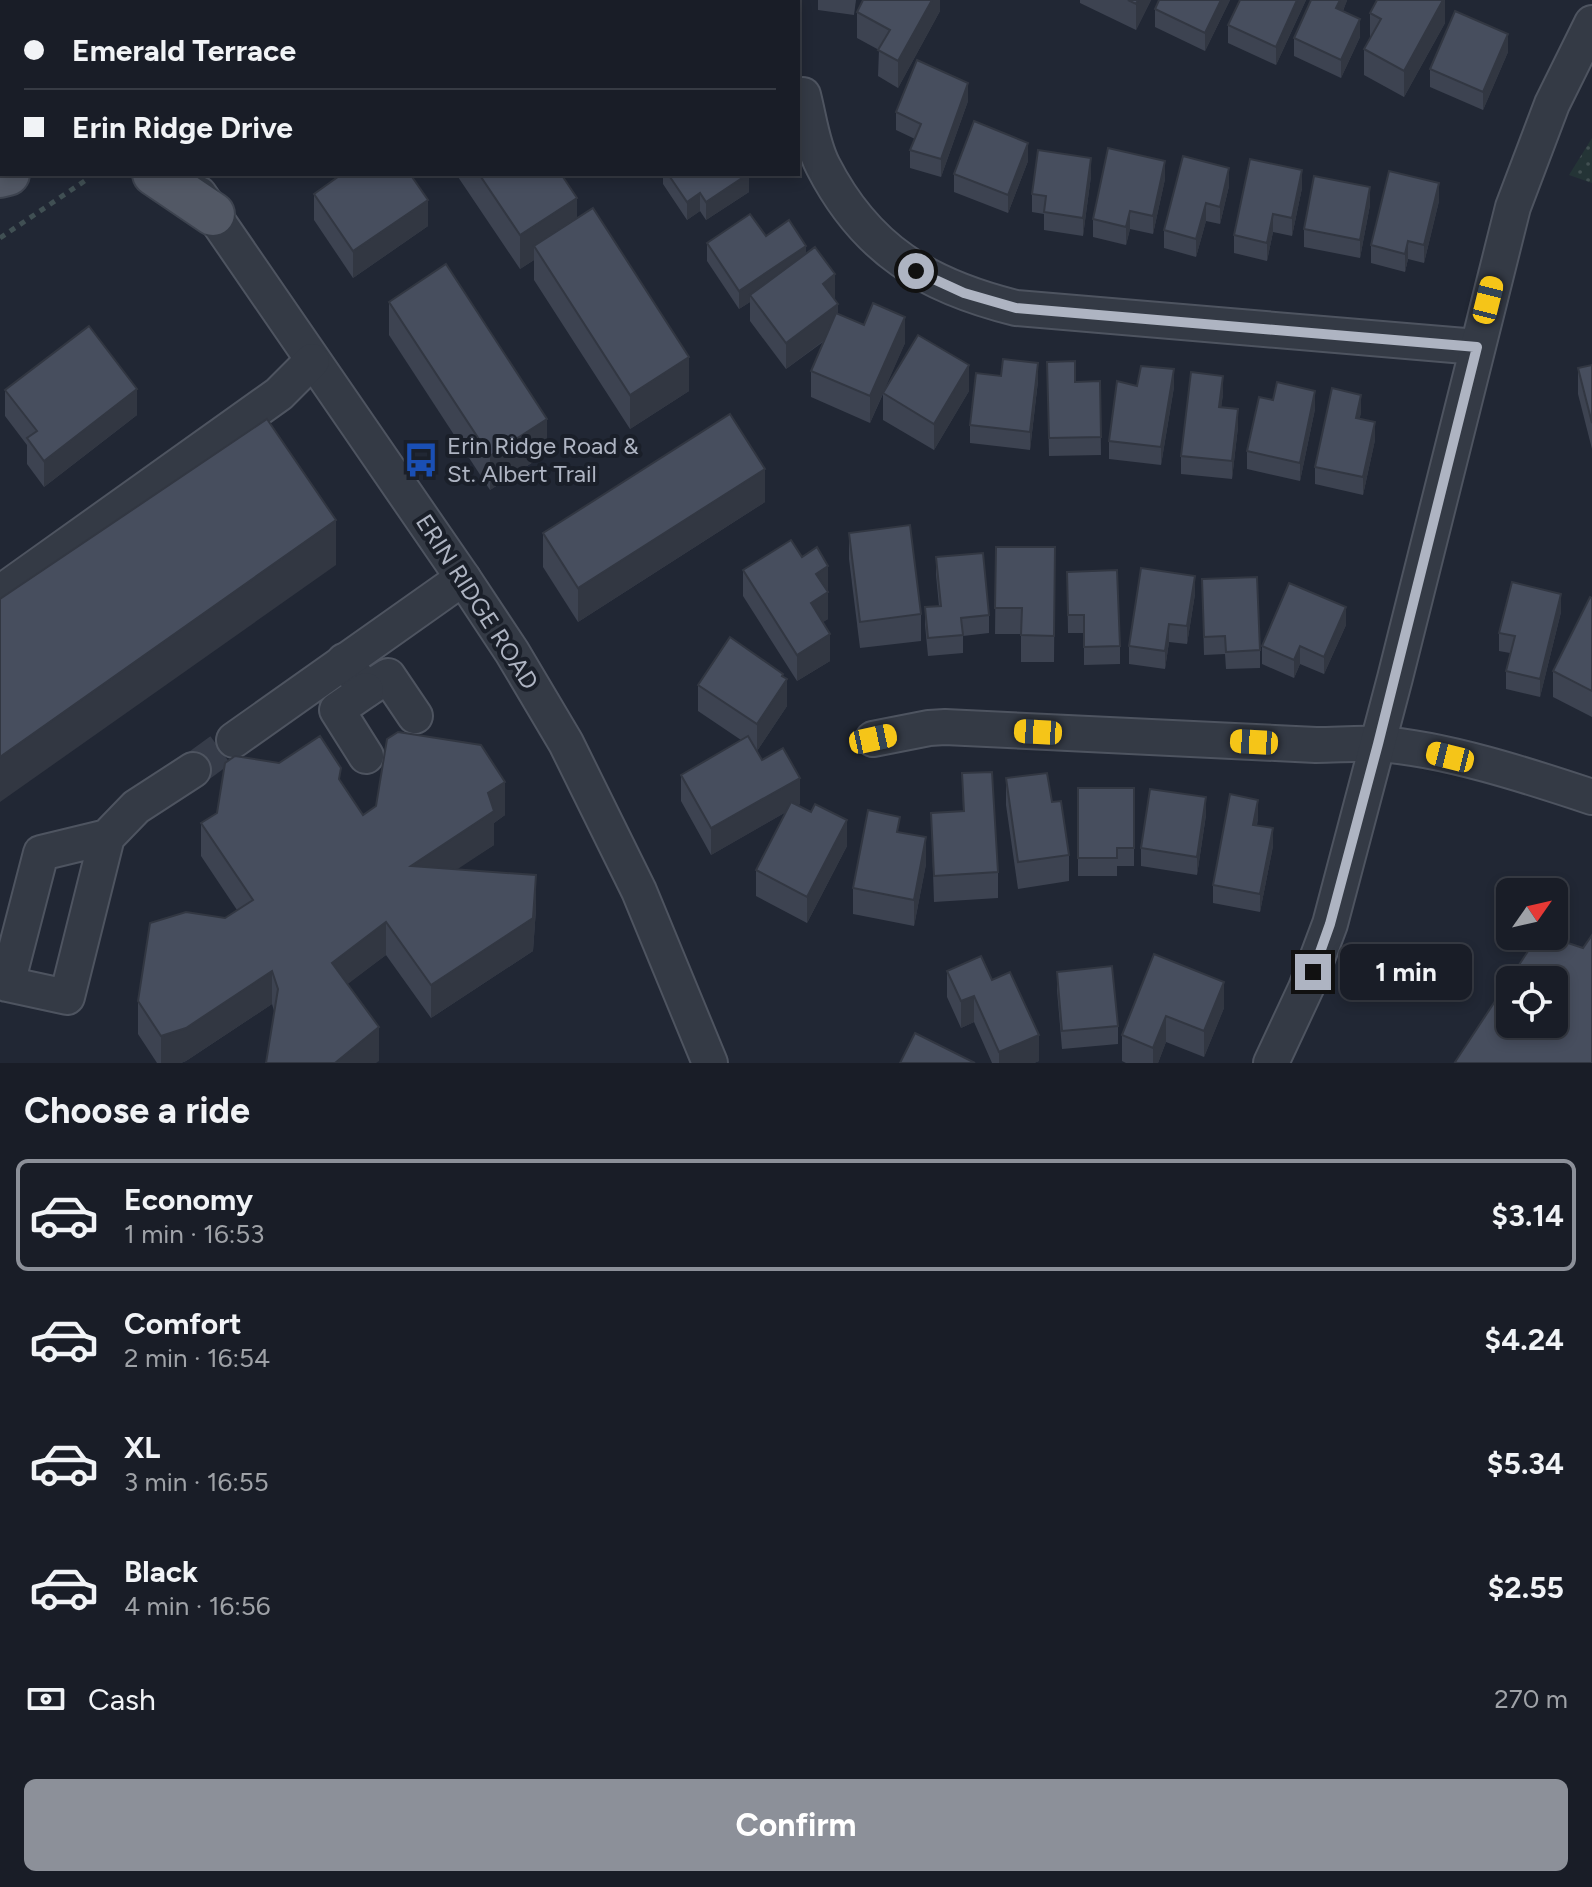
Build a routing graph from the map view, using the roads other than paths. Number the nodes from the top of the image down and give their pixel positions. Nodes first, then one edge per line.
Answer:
1 (1592, 23) edge
2 (803, 95) dead end
3 (157, 176) edge
4 (186, 176) edge
5 (213, 214) junction
6 (1477, 347) junction
7 (312, 361) junction
8 (463, 578) junction
9 (0, 593) edge
10 (344, 661) junction
11 (366, 690) junction
12 (415, 716) dead end
13 (873, 739) dead end
14 (234, 740) tunnel mouth
15 (1378, 744) junction
16 (366, 756) dead end
17 (193, 770) tunnel mouth
18 (1592, 797) edge
19 (107, 837) junction
20 (710, 1063) edge
21 (1271, 1063) edge

1 - 6 street
2 - 6 street
3 - 5 main road
4 - 5 street, ERIN RIDGE ROAD
5 - 7 street, ERIN RIDGE ROAD
6 - 15 street
7 - 8 street, ERIN RIDGE ROAD
7 - 9 street
8 - 10 street
8 - 20 street, ERIN RIDGE ROAD
10 - 11 street
10 - 14 street
11 - 12 street
11 - 16 street
13 - 15 street
15 - 18 street
15 - 21 street
17 - 19 street
19 - 19 street

